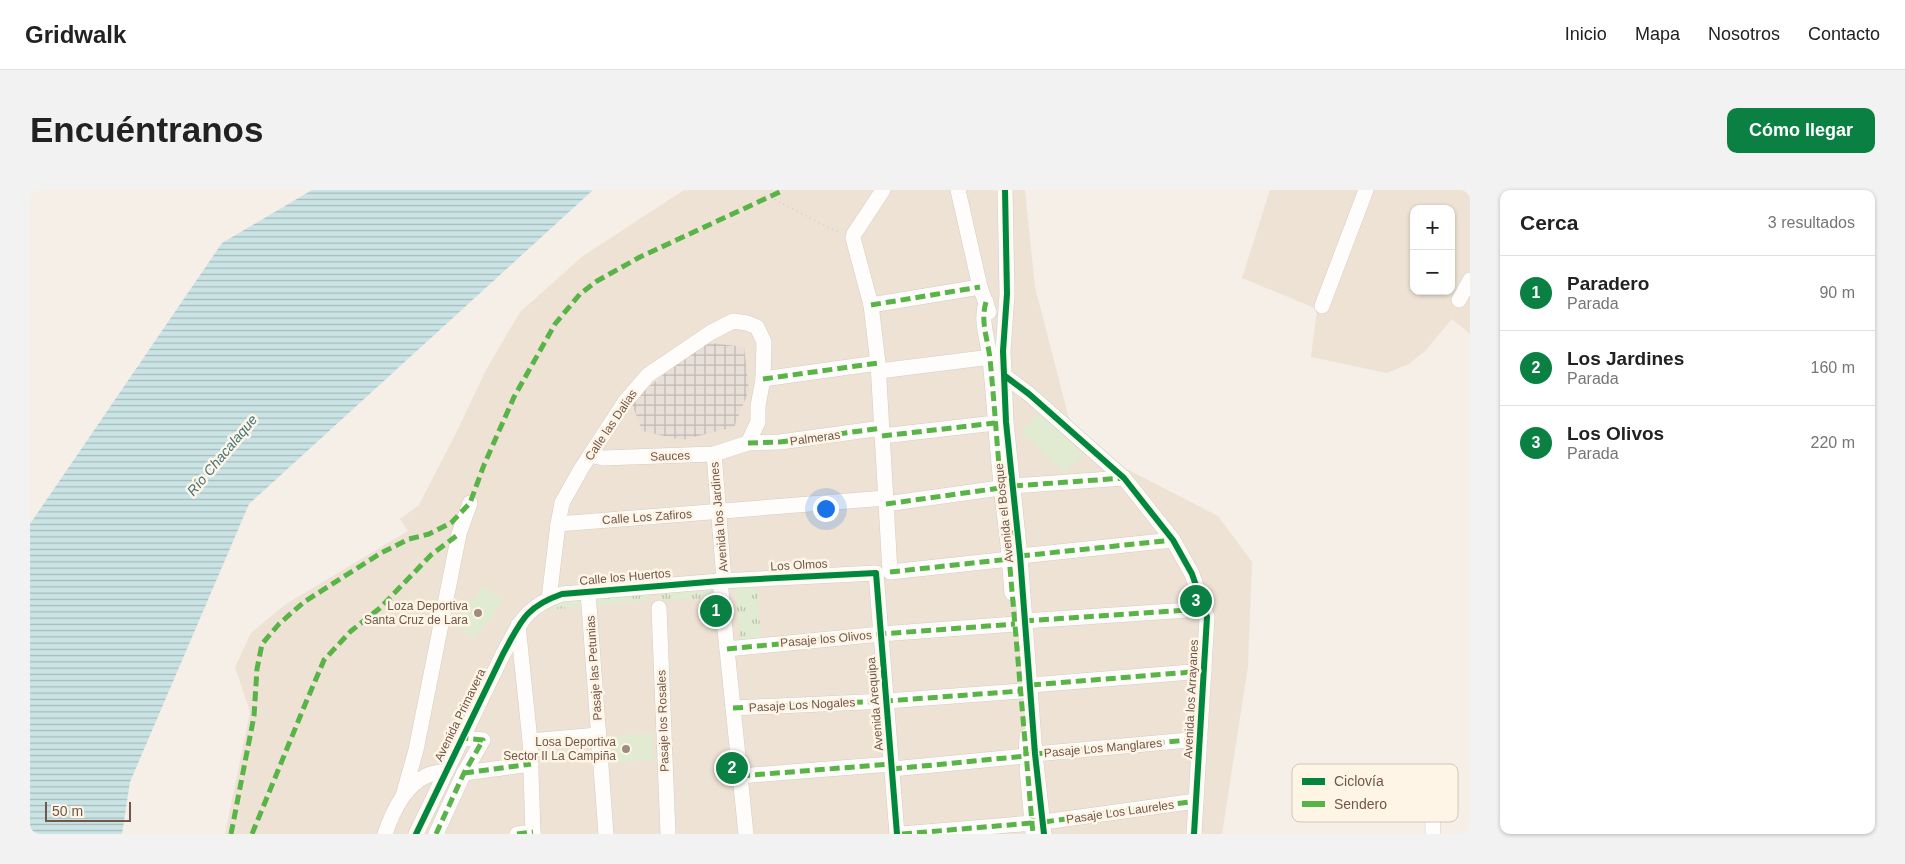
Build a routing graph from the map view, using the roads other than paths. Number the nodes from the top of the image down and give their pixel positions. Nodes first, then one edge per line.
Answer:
1 (883, 190) edge
2 (958, 190) edge
3 (1005, 190) edge
4 (1366, 190) edge
5 (1470, 280) edge
6 (980, 287) junction
7 (1459, 300) dead end
8 (986, 302) junction
9 (871, 305) junction
10 (1322, 306) dead end
11 (1003, 351) junction
12 (983, 358) dead end
13 (879, 367) junction
14 (1005, 376) junction
15 (763, 379) junction
16 (994, 423) junction
17 (882, 432) junction
18 (748, 443) junction
19 (714, 454) junction
20 (591, 455) junction
21 (1124, 478) junction
22 (1007, 487) junction
23 (886, 501) junction
24 (470, 503) dead end
25 (718, 511) junction
26 (558, 524) junction
27 (1173, 540) junction
28 (1015, 558) junction
29 (883, 572) junction
30 (722, 580) junction
31 (588, 592) junction
32 (549, 599) junction
33 (659, 608) dead end
34 (530, 609) joint
35 (1204, 609) junction
36 (1020, 622) junction
37 (518, 625) junction
38 (881, 634) junction
39 (727, 649) junction
40 (1204, 671) junction
41 (1026, 688) junction
42 (886, 701) junction
43 (733, 708) junction
44 (598, 735) junction
45 (462, 738) junction
46 (1200, 739) junction
47 (530, 741) junction
48 (1031, 755) junction
49 (531, 764) junction
50 (892, 767) junction
51 (446, 771) junction
52 (464, 773) junction
53 (740, 776) junction
54 (403, 796) junction
55 (1196, 801) junction
56 (1038, 828) edge
57 (533, 833) edge
58 (385, 834) edge
59 (416, 834) edge
60 (436, 834) edge
61 (517, 834) edge
62 (606, 834) edge
63 (668, 834) edge
64 (746, 834) edge
65 (897, 834) edge
66 (902, 834) edge
67 (1194, 834) edge

1 - 9 street, Avenida Arequipa
2 - 6 street
3 - 11 street, Avenida el Bosque
4 - 10 street
5 - 7 street
6 - 8 street
6 - 9 street
8 - 11 street
8 - 16 street
9 - 13 street, Avenida Arequipa
11 - 14 street, Avenida el Bosque
12 - 13 street
13 - 15 street
13 - 17 street, Avenida Arequipa
14 - 21 street, Avenida los Arrayanes
14 - 22 street, Avenida el Bosque
15 - 18 street
15 - 20 street, Calle las Dalias
16 - 17 street, Palmeras
16 - 22 street
17 - 18 street, Palmeras
17 - 23 street, Avenida Arequipa
18 - 19 street, Sauces
19 - 20 street, Sauces
19 - 25 street, Avenida los Jardines
20 - 26 street, Calle las Dalias
21 - 22 street, Calle Los Zafiros
21 - 27 street, Avenida los Arrayanes
22 - 23 street, Calle Los Zafiros
22 - 28 street, Avenida el Bosque
23 - 25 street, Calle Los Zafiros
23 - 29 street, Avenida Arequipa
24 - 54 street
25 - 26 street, Calle Los Zafiros
25 - 30 street, Avenida los Jardines
26 - 32 street, Calle las Dalias
27 - 28 street, Los Olmos
27 - 35 street, Avenida los Arrayanes
28 - 29 street, Los Olmos
28 - 36 street, Avenida el Bosque
29 - 30 street, Los Olmos
29 - 38 street, Avenida Arequipa
30 - 31 street, Calle los Huertos
30 - 39 street, Avenida los Jardines
31 - 32 street, Calle los Huertos
31 - 44 street, Pasaje las Petunias
32 - 34 street, Calle los Huertos
33 - 63 street, Pasaje los Rosales
34 - 37 street, Avenida Primavera
35 - 36 street, Pasaje los Olivos
35 - 40 street, Avenida los Arrayanes
36 - 38 street, Pasaje los Olivos
36 - 41 street
37 - 45 street, Avenida Primavera
37 - 47 street
38 - 39 street, Pasaje los Olivos
38 - 42 street, Avenida Arequipa
39 - 43 street, Avenida los Jardines
40 - 41 street, Pasaje Los Nogales
40 - 46 street, Avenida los Arrayanes
41 - 42 street, Pasaje Los Nogales
41 - 48 street
41 - 48 street
42 - 43 street, Pasaje Los Nogales
42 - 50 street, Avenida Arequipa
43 - 53 street, Avenida los Jardines
44 - 47 street
44 - 62 street, Pasaje las Petunias
45 - 51 street, Avenida Primavera
45 - 52 street
46 - 48 street, Pasaje Los Manglares
46 - 55 street, Avenida los Arrayanes
47 - 49 street
48 - 50 street, Pasaje Los Manglares
48 - 56 street
48 - 56 street
49 - 52 street
49 - 57 street
50 - 53 street, Pasaje Los Manglares
50 - 65 street, Avenida Arequipa
51 - 54 street
51 - 59 street, Avenida Primavera
52 - 60 street
53 - 64 street, Avenida los Jardines
54 - 58 street
55 - 56 street, Pasaje Los Laureles
55 - 67 street, Avenida los Arrayanes
56 - 66 street, Pasaje Los Laureles
57 - 61 street

